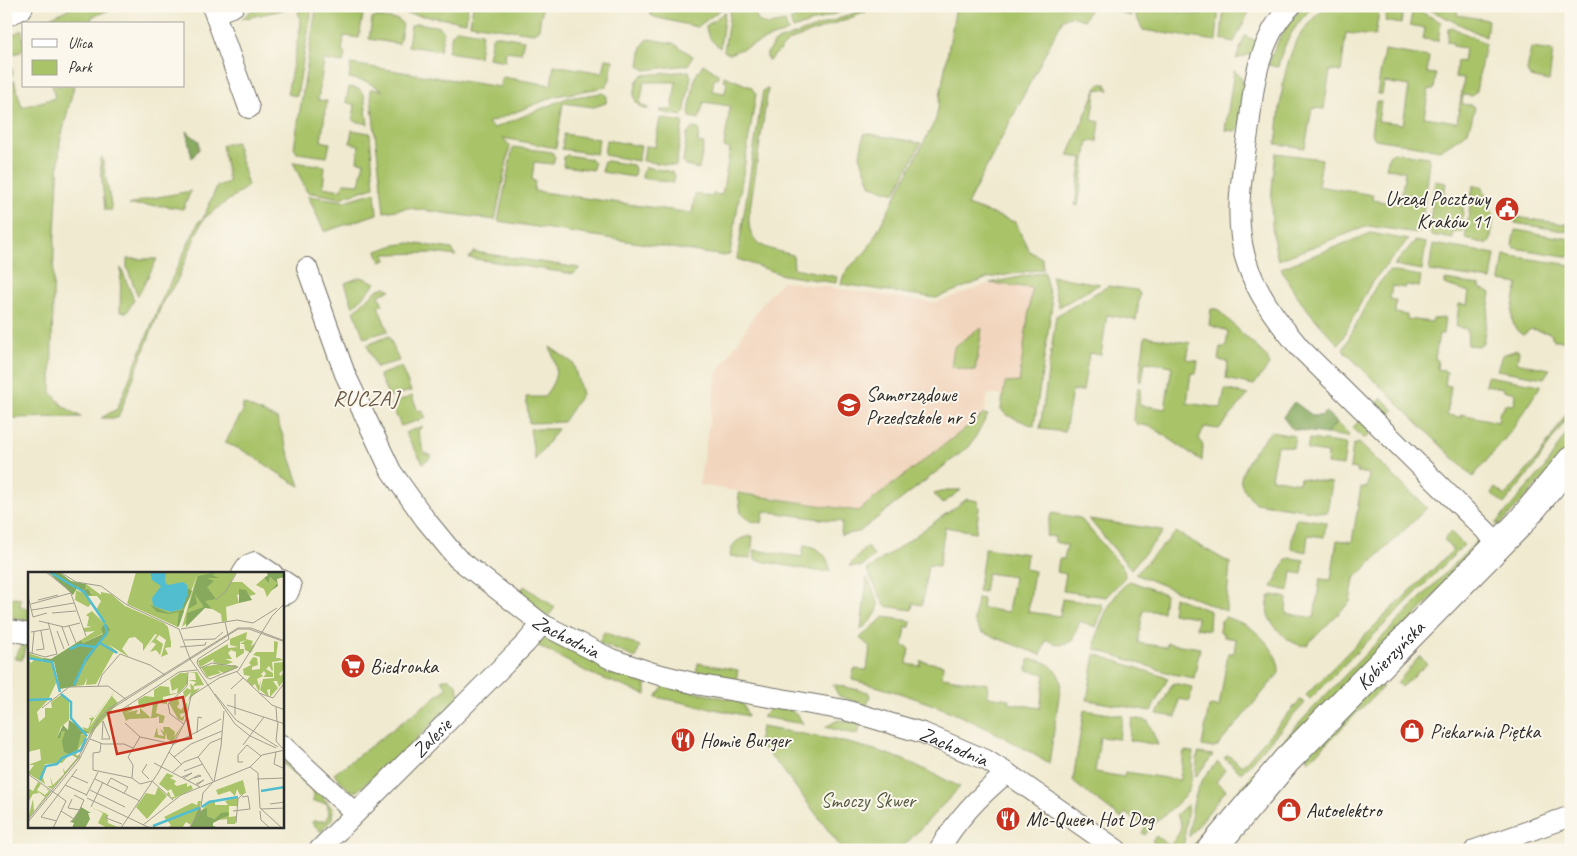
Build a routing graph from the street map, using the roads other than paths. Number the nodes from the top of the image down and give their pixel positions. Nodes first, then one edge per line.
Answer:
1 (19, 6) edge
2 (234, 6) edge
3 (1291, 6) edge
4 (214, 10) edge
5 (6, 12) edge
6 (249, 108) dead end
7 (307, 268) dead end
8 (1571, 462) edge
9 (1499, 544) junction
10 (243, 572) edge
11 (270, 572) edge
12 (284, 581) edge
13 (284, 594) edge
14 (542, 624) junction
15 (6, 629) edge
16 (28, 634) edge
17 (284, 747) edge
18 (1007, 772) junction
19 (354, 813) junction
20 (1571, 816) edge
21 (319, 850) edge
22 (939, 850) edge
23 (1117, 850) edge
24 (1211, 850) edge
25 (1474, 850) edge

1 - 5 street
2 - 4 street
3 - 9 street
4 - 6 street
7 - 14 street, Zachodnia
8 - 9 street, Kobierzyńska
9 - 24 street, Kobierzyńska
10 - 11 street
12 - 13 street
14 - 18 street, Zachodnia
14 - 19 street, Zalesie
15 - 16 street
17 - 19 street
18 - 22 street, Zachodnia
18 - 23 street, Zachodnia
19 - 21 street, Zalesie
20 - 25 street

